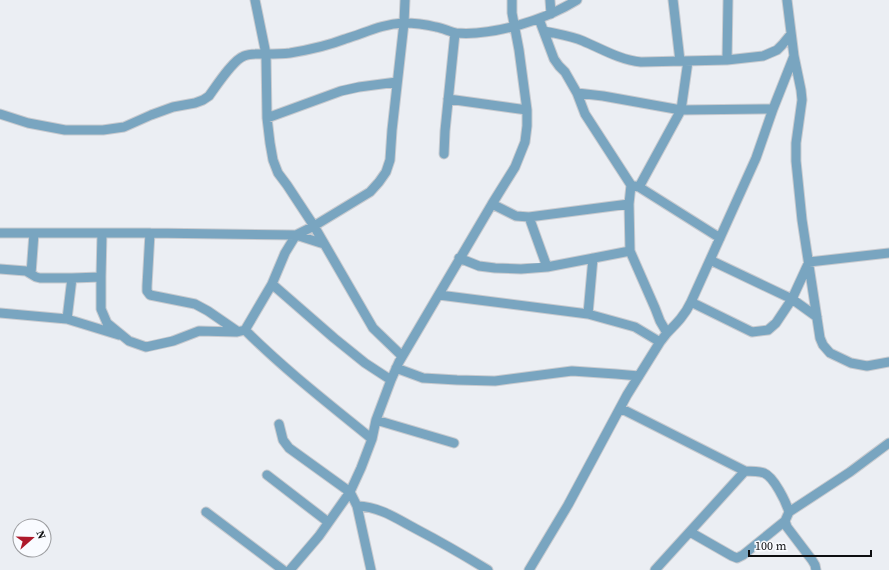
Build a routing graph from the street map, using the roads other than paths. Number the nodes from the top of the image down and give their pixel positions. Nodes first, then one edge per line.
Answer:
1 (255, 0) edge
2 (405, 0) edge
3 (512, 0) edge
4 (550, 0) edge
5 (577, 0) edge
6 (673, 0) edge
7 (728, 0) edge
8 (787, 0) edge
9 (551, 14) junction
10 (539, 19) junction
11 (404, 23) junction
12 (515, 26) junction
13 (544, 31) junction
14 (455, 33) junction
15 (791, 34) junction
16 (266, 54) junction
17 (794, 56) junction
18 (727, 60) junction
19 (684, 61) junction
20 (397, 82) junction
21 (577, 93) junction
22 (448, 99) junction
23 (773, 109) junction
24 (527, 110) junction
25 (681, 110) junction
26 (0, 114) edge
27 (267, 118) junction
28 (444, 154) dead end
29 (635, 186) junction
30 (492, 204) junction
31 (629, 204) junction
32 (529, 217) junction
33 (314, 226) junction
34 (0, 233) edge
35 (34, 233) junction
36 (102, 233) junction
37 (150, 233) junction
38 (296, 235) junction
39 (720, 238) junction
40 (324, 244) junction
41 (630, 251) junction
42 (889, 253) edge
43 (459, 258) junction
44 (593, 258) junction
45 (710, 260) junction
46 (809, 262) junction
47 (547, 267) junction
48 (0, 269) edge
49 (31, 274) junction
50 (101, 277) junction
51 (72, 278) junction
52 (272, 284) junction
53 (439, 295) junction
54 (792, 299) junction
55 (692, 302) junction
56 (0, 313) edge
57 (588, 314) junction
58 (818, 317) junction
59 (67, 319) junction
60 (241, 330) junction
61 (667, 333) junction
62 (122, 336) junction
63 (660, 342) junction
64 (402, 356) junction
65 (889, 362) edge
66 (396, 368) junction
67 (639, 376) junction
68 (391, 380) junction
69 (620, 408) junction
70 (376, 420) junction
71 (279, 424) dead end
72 (372, 439) junction
73 (454, 443) dead end
74 (889, 443) edge
75 (745, 471) junction
76 (267, 475) dead end
77 (350, 492) junction
78 (357, 506) junction
79 (206, 512) dead end
80 (789, 512) junction
81 (785, 521) junction
82 (328, 522) junction
83 (690, 532) junction
84 (283, 570) edge
85 (290, 570) edge
86 (371, 570) edge
87 (488, 570) edge
88 (529, 570) edge
89 (655, 570) edge
90 (816, 570) edge

1 - 16 street
2 - 11 street
3 - 12 street
4 - 9 street
5 - 9 street
6 - 19 street
7 - 18 street
8 - 15 street
9 - 10 street
10 - 12 street
10 - 13 street
11 - 14 street
11 - 16 street
11 - 20 street
12 - 14 street
12 - 24 street
13 - 19 street
13 - 21 street
14 - 22 street
15 - 17 street
15 - 18 street
16 - 26 street
16 - 27 street
17 - 23 street
17 - 46 street
18 - 19 street
19 - 25 street
20 - 27 street
20 - 33 street
21 - 25 street
21 - 29 street
22 - 24 street
22 - 28 street
23 - 25 street
23 - 39 street
24 - 30 street
25 - 29 street
27 - 33 street
29 - 31 street
29 - 39 street
30 - 32 street
30 - 43 street
31 - 32 street
31 - 41 street
32 - 47 street
33 - 38 street
33 - 40 street
34 - 35 street
35 - 36 street
35 - 49 street
36 - 37 street
36 - 50 street
37 - 38 street
37 - 60 street
38 - 40 street
38 - 52 street
39 - 45 street
40 - 64 street
41 - 44 street
41 - 61 street
42 - 46 street
43 - 47 street
43 - 53 street
44 - 47 street
44 - 57 street
45 - 54 street
45 - 55 street
46 - 54 street
46 - 58 street
48 - 49 street
49 - 51 street
50 - 51 street
50 - 62 street
51 - 59 street
52 - 60 street
52 - 68 street
53 - 57 street
53 - 64 street
54 - 55 street
54 - 58 street
55 - 61 street
56 - 59 street
57 - 63 street
58 - 65 street
59 - 62 street
60 - 62 street
60 - 72 street
61 - 63 street
63 - 67 street
64 - 66 street
66 - 67 street
66 - 68 street
67 - 69 street
68 - 70 street
69 - 75 street
69 - 88 street
70 - 72 street
70 - 73 street
71 - 77 street
72 - 77 street
74 - 80 street
75 - 80 street
75 - 83 street
76 - 82 street
77 - 78 street
77 - 82 street
78 - 86 street
78 - 87 street
79 - 84 street
80 - 81 street
81 - 83 street
81 - 90 street
82 - 85 street
83 - 89 street

